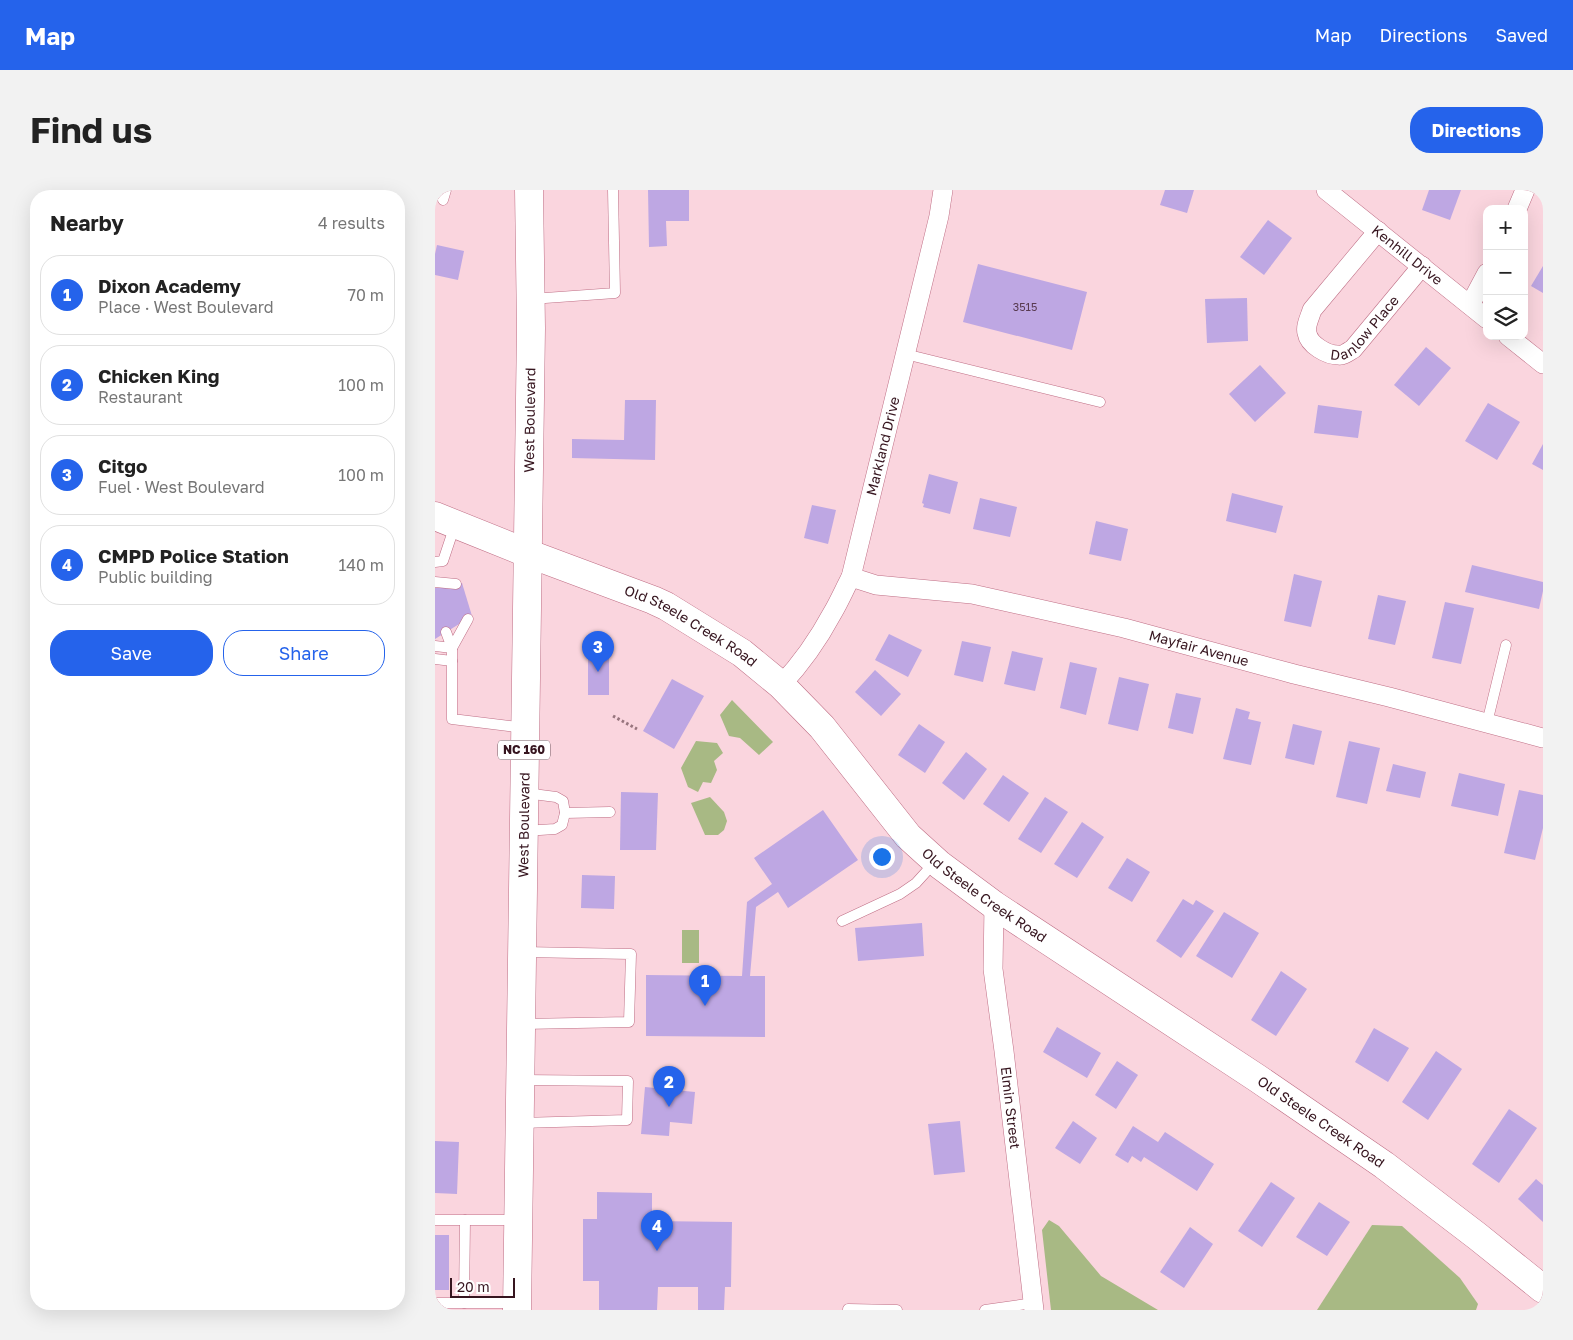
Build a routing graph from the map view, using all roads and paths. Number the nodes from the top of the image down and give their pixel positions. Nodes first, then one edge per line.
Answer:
1 (529, 190) edge
2 (613, 190) edge
3 (943, 190) edge
4 (1327, 190) edge
5 (1525, 190) edge
6 (1519, 205) edge
7 (1378, 231) junction
8 (1421, 266) junction
9 (1483, 281) edge
10 (530, 299) junction
11 (1470, 305) junction
12 (1483, 316) edge
13 (1513, 340) edge
14 (905, 354) junction
15 (1543, 364) edge
16 (1100, 402) dead end
17 (445, 520) edge
18 (527, 553) junction
19 (435, 562) edge
20 (851, 577) junction
21 (435, 582) edge
22 (456, 584) dead end
23 (468, 619) dead end
24 (446, 632) dead end
25 (1506, 644) dead end
26 (435, 646) edge
27 (452, 648) junction
28 (435, 659) edge
29 (452, 661) junction
30 (781, 685) junction
31 (613, 716) dead end
32 (1487, 723) junction
33 (525, 728) junction
34 (637, 729) dead end
35 (1543, 738) edge
36 (524, 793) junction
37 (610, 812) dead end
38 (565, 813) junction
39 (523, 831) junction
40 (935, 861) junction
41 (994, 905) junction
42 (842, 921) dead end
43 (522, 952) junction
44 (521, 1024) junction
45 (520, 1080) junction
46 (520, 1124) junction
47 (435, 1220) edge
48 (465, 1220) junction
49 (519, 1220) junction
50 (1543, 1289) edge
51 (435, 1303) edge
52 (464, 1303) junction
53 (517, 1306) edge
54 (1033, 1307) edge
55 (848, 1309) edge
56 (897, 1310) edge
57 (985, 1310) edge

1 - 10 main road, West Boulevard / NC 160
2 - 10 lane
3 - 14 street, Markland Drive
4 - 7 street, Kenhill Drive
5 - 6 street
7 - 8 street, Kenhill Drive
7 - 8 street, Danlow Place
8 - 11 street, Kenhill Drive
9 - 11 street
10 - 18 main road, West Boulevard / NC 160
11 - 12 street, Kenhill Drive
13 - 15 street
14 - 16 lane
14 - 20 street, Markland Drive
17 - 18 main road, Old Steele Creek Road
17 - 19 lane
18 - 30 main road, Old Steele Creek Road
18 - 33 main road, West Boulevard / NC 160
20 - 30 street, Markland Drive
20 - 32 street, Mayfair Avenue
21 - 22 lane
23 - 27 lane
24 - 27 lane
25 - 32 lane
26 - 27 lane
27 - 29 lane
28 - 29 lane
29 - 33 lane
30 - 40 main road, Old Steele Creek Road
31 - 34 path
32 - 35 street, Mayfair Avenue
33 - 36 main road, West Boulevard / NC 160
36 - 38 lane
36 - 39 main road, West Boulevard / NC 160
37 - 38 lane
38 - 39 lane
39 - 43 main road, West Boulevard / NC 160
40 - 41 main road, Old Steele Creek Road
40 - 42 lane
41 - 50 main road, Old Steele Creek Road
41 - 54 street, Elmin Street
43 - 44 main road, West Boulevard / NC 160
43 - 44 lane
44 - 45 main road, West Boulevard / NC 160
45 - 46 main road, West Boulevard / NC 160
45 - 46 lane
46 - 49 main road, West Boulevard / NC 160
47 - 48 lane
48 - 49 lane
48 - 52 lane
49 - 53 main road, West Boulevard / NC 160
51 - 52 lane
52 - 53 lane
54 - 57 lane
55 - 56 lane

